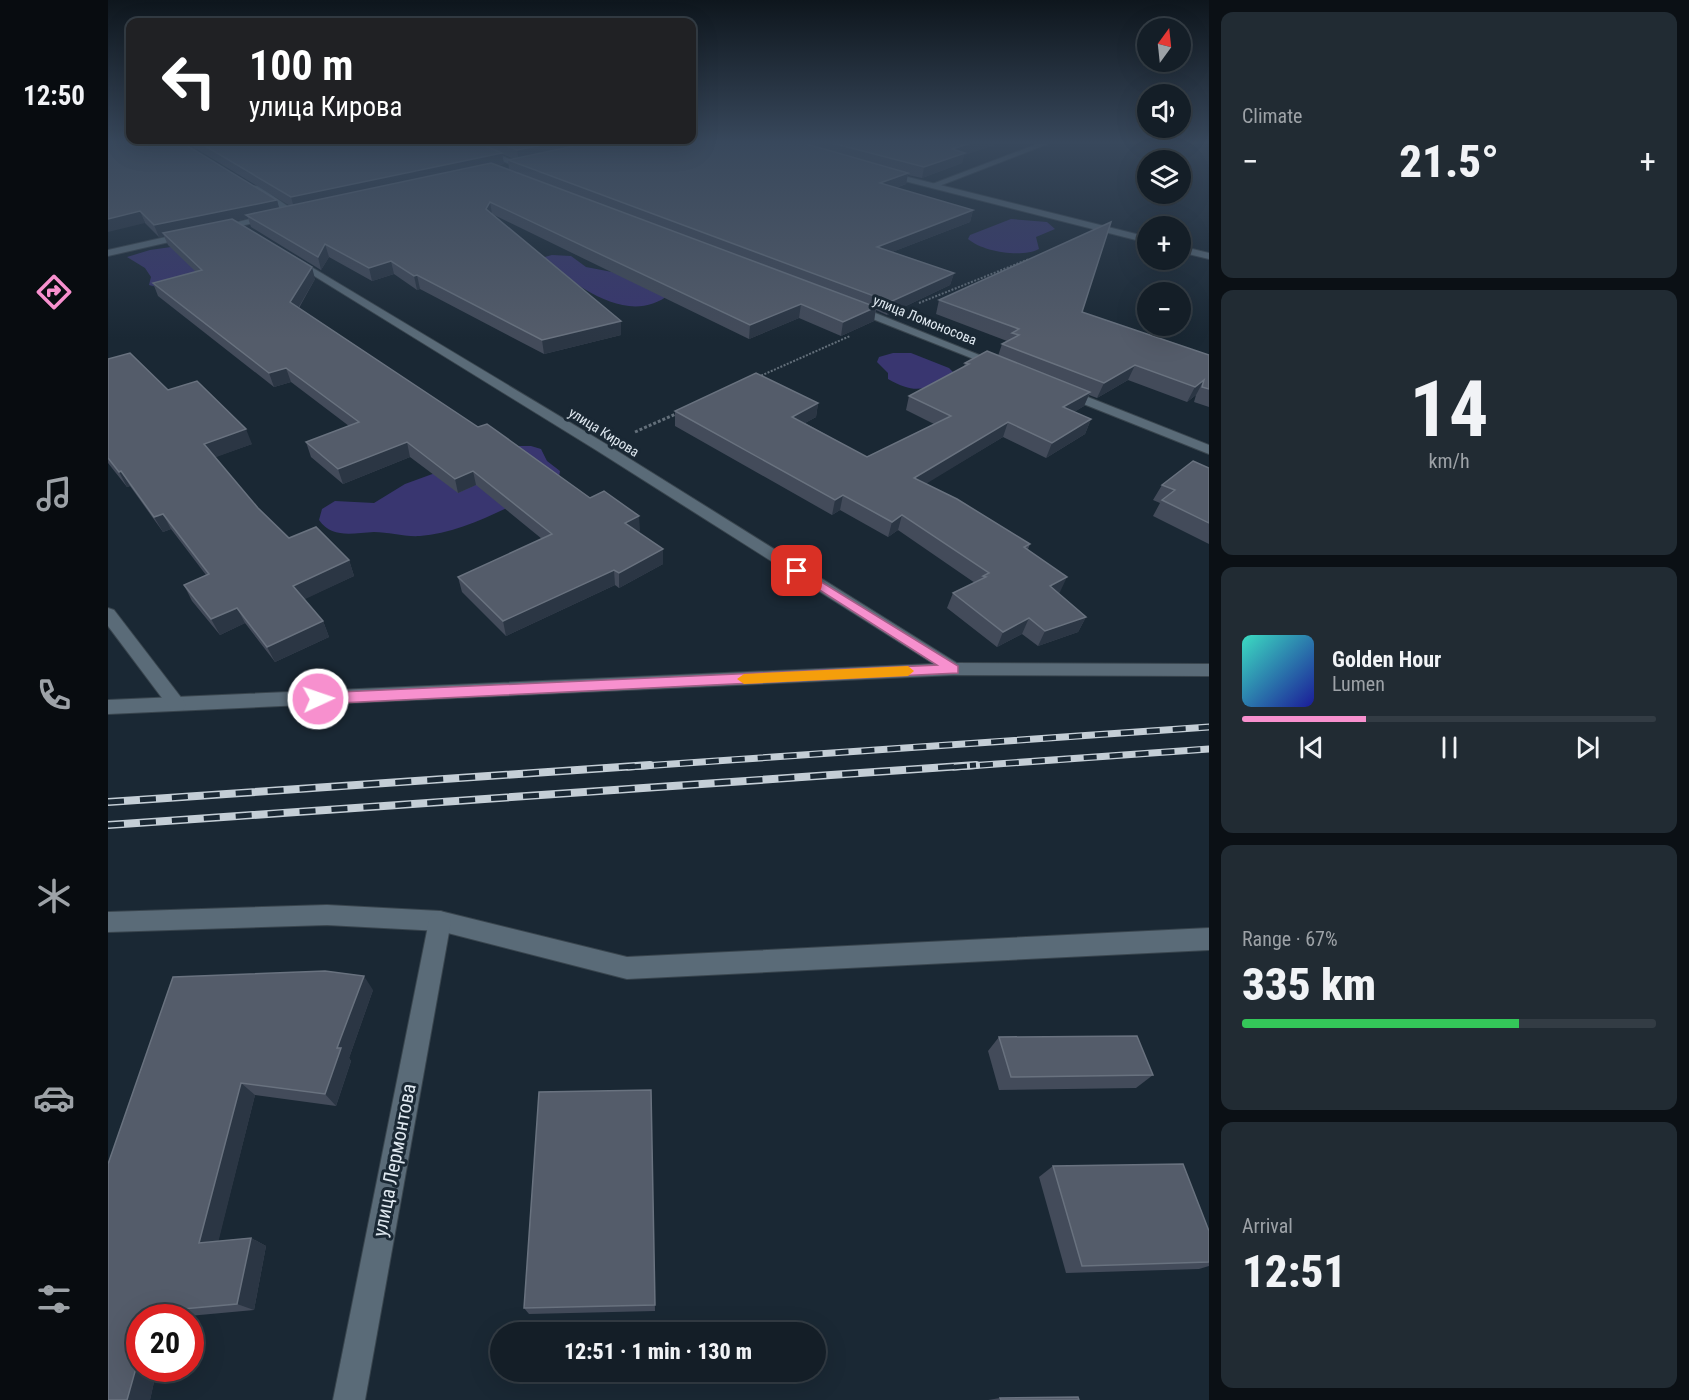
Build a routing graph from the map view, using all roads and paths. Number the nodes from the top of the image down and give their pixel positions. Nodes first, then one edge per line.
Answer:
1 (286, 208) edge
2 (1021, 208) edge
3 (304, 209) edge
4 (292, 212) junction
5 (236, 224) junction
6 (213, 229) edge
7 (201, 232) edge
8 (256, 237) edge
9 (1137, 237) edge
10 (277, 249) edge
11 (1191, 252) edge
12 (108, 253) edge
13 (1209, 256) edge
14 (843, 303) edge
15 (1009, 369) edge
16 (1053, 387) edge
17 (1209, 450) edge
18 (108, 614) edge
19 (954, 669) junction
20 (1209, 670) edge
21 (177, 705) junction
22 (108, 707) edge
23 (440, 921) junction
24 (108, 922) edge
25 (1209, 939) edge
26 (349, 1400) edge

1 - 4 street
2 - 9 street
3 - 4 street
4 - 5 street
5 - 6 street
5 - 8 street
7 - 12 street
10 - 19 street, улица Кирова
11 - 13 street
14 - 15 street, улица Ломоносова
16 - 17 street
18 - 21 street
19 - 20 street
19 - 21 street
21 - 22 street
23 - 24 street
23 - 25 street
23 - 26 street, улица Лермонтова

